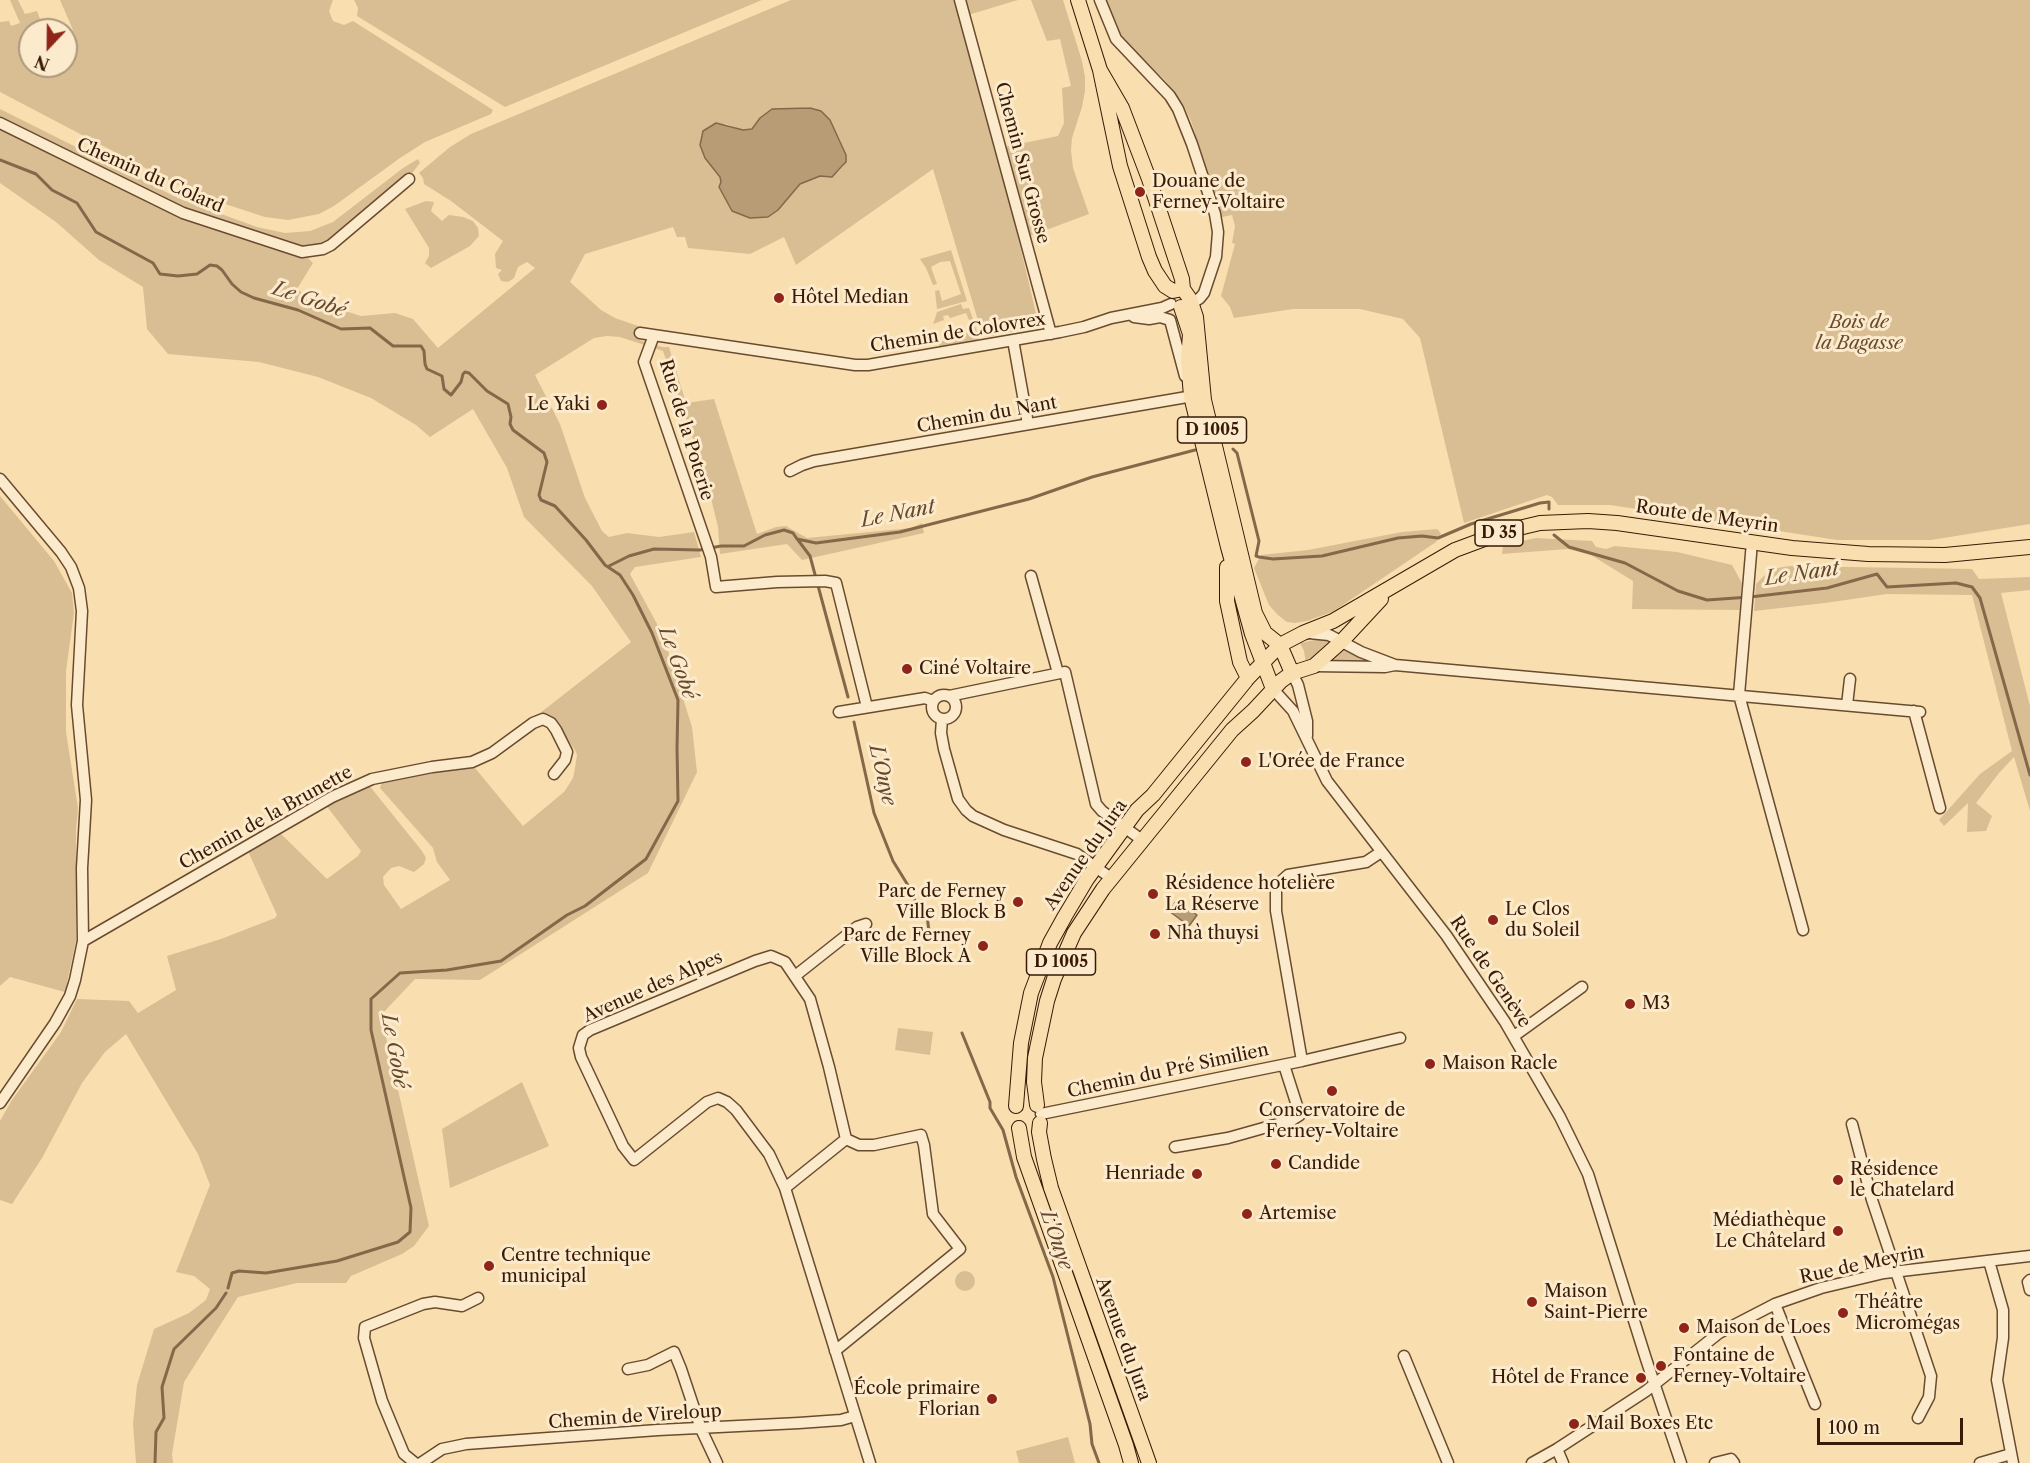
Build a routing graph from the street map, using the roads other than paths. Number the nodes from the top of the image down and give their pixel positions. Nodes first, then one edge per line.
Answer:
1 (960, 0) edge
2 (1078, 0) edge
3 (1100, 0) edge
4 (1101, 70) junction
5 (0, 123) edge
6 (409, 179) dead end
7 (1180, 299) junction
8 (1125, 316) junction
9 (640, 333) dead end
10 (1051, 334) junction
11 (654, 335) junction
12 (1013, 340) junction
13 (1191, 396) junction
14 (1028, 424) junction
15 (790, 471) dead end
16 (0, 479) edge
17 (1752, 542) junction
18 (1227, 547) junction
19 (2030, 547) edge
20 (1031, 576) dead end
21 (1393, 587) junction
22 (1303, 633) junction
23 (1342, 641) junction
24 (1280, 645) junction
25 (1263, 662) junction
26 (1395, 665) junction
27 (1314, 666) junction
28 (1062, 673) junction
29 (1292, 674) junction
30 (1248, 678) junction
31 (1850, 679) dead end
32 (1273, 689) junction
33 (1739, 695) junction
34 (949, 696) junction
35 (933, 701) junction
36 (1847, 705) junction
37 (867, 707) junction
38 (839, 712) dead end
39 (942, 719) junction
40 (1307, 736) junction
41 (554, 774) dead end
42 (1941, 808) dead end
43 (1124, 827) junction
44 (1142, 840) junction
45 (1381, 852) junction
46 (1096, 866) junction
47 (1111, 878) junction
48 (866, 924) dead end
49 (1803, 930) dead end
50 (82, 941) junction
51 (795, 976) junction
52 (1582, 987) dead end
53 (1514, 1036) junction
54 (1400, 1038) dead end
55 (1302, 1061) junction
56 (1284, 1065) junction
57 (0, 1103) edge
58 (1016, 1106) junction
59 (1039, 1114) junction
60 (1852, 1124) dead end
61 (1019, 1128) junction
62 (846, 1139) junction
63 (1175, 1147) dead end
64 (785, 1188) junction
65 (2030, 1256) edge
66 (1989, 1260) junction
67 (1895, 1272) junction
68 (2030, 1280) edge
69 (2030, 1290) edge
70 (478, 1298) dead end
71 (1775, 1304) junction
72 (835, 1351) junction
73 (1404, 1356) dead end
74 (628, 1369) dead end
75 (1654, 1384) junction
76 (1929, 1397) junction
77 (1815, 1404) dead end
78 (1936, 1411) dead end
79 (855, 1416) junction
80 (1918, 1418) dead end
81 (701, 1429) junction
82 (1557, 1449) junction
83 (2012, 1459) edge
84 (415, 1463) edge
85 (421, 1463) edge
86 (717, 1463) edge
87 (870, 1463) edge
88 (1131, 1463) edge
89 (1149, 1463) edge
90 (1448, 1463) edge
91 (1532, 1463) edge
92 (1563, 1463) edge
93 (1681, 1463) edge
94 (1715, 1463) edge
95 (1734, 1463) edge
96 (1980, 1463) edge

1 - 10 street, Chemin Sur Grosse
2 - 4 main road, D 1005
3 - 7 street
4 - 7 main road, D 1005
4 - 7 main road, D 1005
5 - 6 street, Chemin du Colard
7 - 8 street, Chemin de Colovrex
7 - 13 main road, D 1005
7 - 24 main road, D 1005
8 - 10 street, Chemin de Colovrex
8 - 13 street
9 - 11 street, Chemin de Colovrex
10 - 12 street, Chemin de Colovrex
11 - 12 street, Chemin de Colovrex
11 - 37 street, Rue de la Poterie
12 - 14 street
13 - 14 street, Chemin du Nant
13 - 18 main road, D 1005
14 - 15 street, Chemin du Nant
16 - 50 street
17 - 19 main road, Route de Meyrin / D 35
17 - 21 main road, Route de Meyrin / D 35
17 - 33 street
18 - 25 main road, D 1005
18 - 30 main road, D 1005
20 - 28 street
21 - 22 main road, Route de Meyrin / D 35
21 - 23 main road, Route de Meyrin / D 35
22 - 23 street
22 - 24 main road, Route de Meyrin / D 35
23 - 26 street
23 - 27 main road, Route de Meyrin / D 35
24 - 25 main road, Route de Meyrin
24 - 29 main road
25 - 30 main road, Avenue du Jura / D 1005
25 - 32 main road
26 - 27 street
26 - 33 street
27 - 29 main road, Route de Meyrin / D 35
28 - 34 street
28 - 43 street
29 - 32 main road, Avenue du Jura
29 - 40 street, Rue de Genève
30 - 43 main road, Avenue du Jura / D 1005
31 - 36 street
32 - 40 street, Rue de Genève
32 - 44 main road, Avenue du Jura / D 1005
33 - 36 street
33 - 49 street
34 - 35 street
34 - 39 street
35 - 37 street
35 - 39 street
36 - 42 street
37 - 38 street
39 - 46 street
40 - 45 street, Rue de Genève
41 - 50 street, Chemin de la Brunette
43 - 44 street
43 - 46 main road, Avenue du Jura / D 1005
44 - 47 main road, Avenue du Jura / D 1005
45 - 53 street, Rue de Genève
45 - 55 street
46 - 47 street
46 - 58 main road, Avenue du Jura / D 1005
47 - 59 main road, Avenue du Jura / D 1005
48 - 51 street
50 - 57 street
51 - 62 street, Avenue des Alpes
51 - 64 street, Avenue des Alpes
52 - 53 street
53 - 75 street, Rue de Genève
54 - 55 street, Chemin du Pré Similien
55 - 56 street, Chemin du Pré Similien
56 - 59 street, Chemin du Pré Similien
56 - 63 street
58 - 59 main road
58 - 61 main road, D 1005
59 - 61 main road
59 - 89 main road, Avenue du Jura / D 1005
60 - 67 street
61 - 88 main road, Avenue du Jura / D 1005
62 - 64 street
62 - 72 street
64 - 72 street, Avenue des Alpes
65 - 66 street, Rue de Meyrin
66 - 67 street, Rue de Meyrin
66 - 83 street
67 - 71 street, Rue de Meyrin
67 - 76 street
68 - 69 street
70 - 84 street
71 - 75 street, Rue de Meyrin
71 - 77 street
72 - 79 street, Avenue des Alpes
73 - 90 street
74 - 81 street
75 - 82 street, Rue de Meyrin
75 - 93 street, Rue de Genève
76 - 78 street
76 - 80 street
79 - 81 street, Chemin de Vireloup
79 - 87 street, Avenue des Alpes
81 - 85 street, Chemin de Vireloup
81 - 86 street
82 - 91 street, Rue de Meyrin
82 - 92 street
83 - 96 street
94 - 95 street

